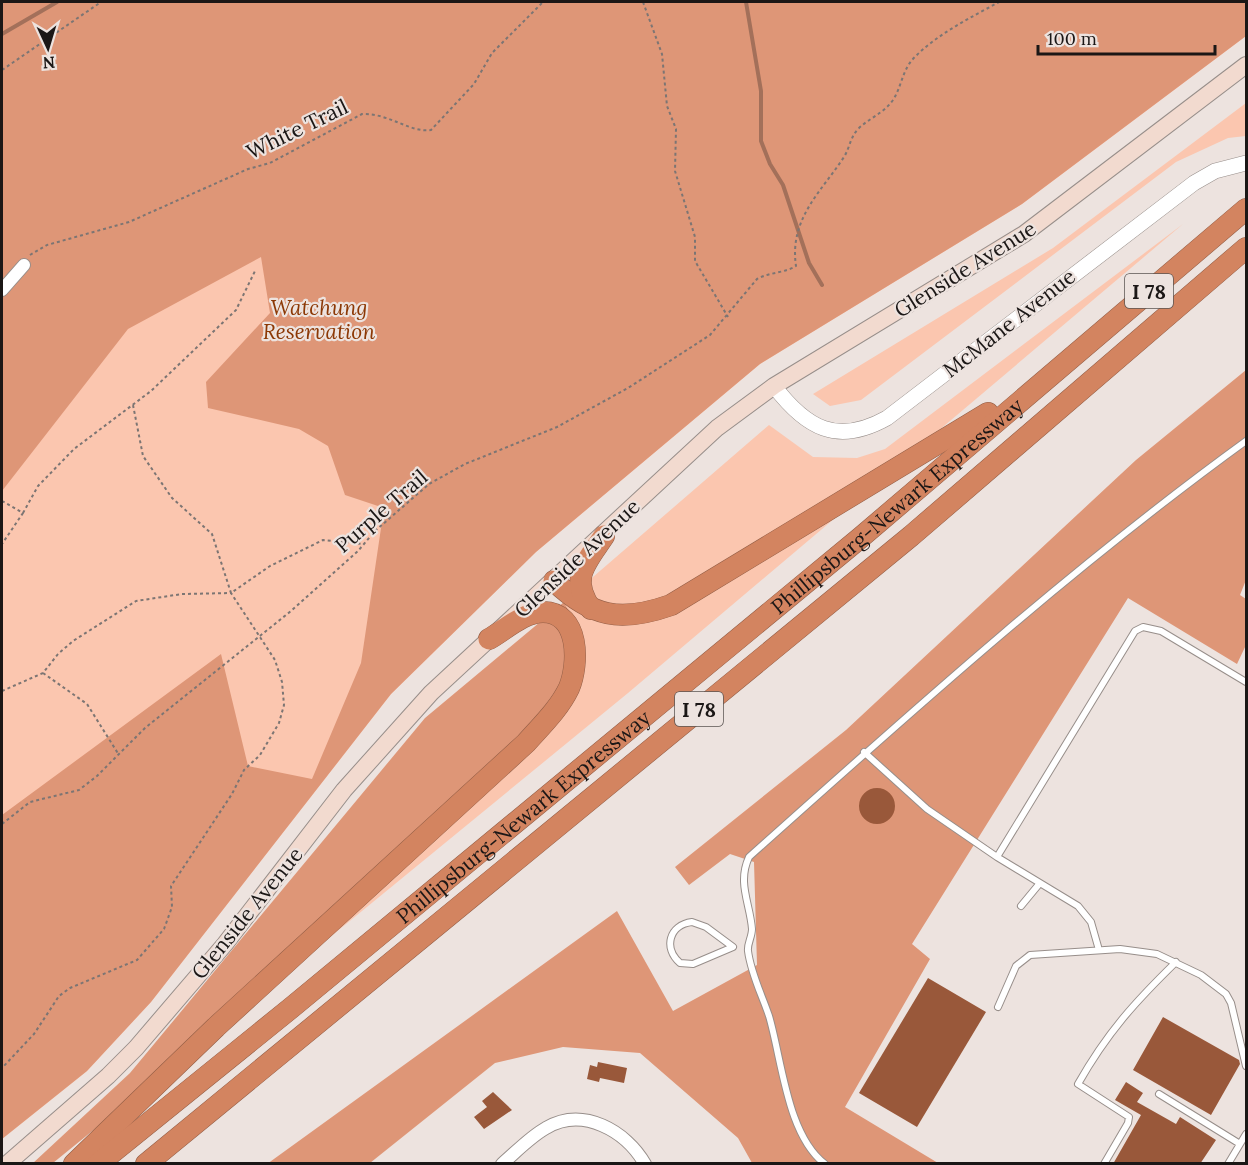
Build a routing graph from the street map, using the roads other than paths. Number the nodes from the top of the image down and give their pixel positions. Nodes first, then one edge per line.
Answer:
1 (1246, 65) edge
2 (1246, 163) edge
3 (1246, 209) edge
4 (1246, 248) edge
5 (24, 266) road end
6 (2, 291) edge
7 (1105, 327) junction
8 (774, 386) junction
9 (1246, 441) edge
10 (604, 536) junction
11 (549, 585) junction
12 (591, 609) junction
13 (568, 625) junction
14 (489, 639) junction
15 (1246, 680) edge
16 (864, 753) junction
17 (997, 857) junction
18 (1040, 883) junction
19 (1021, 906) dead end
20 (733, 947) junction
21 (747, 948) junction
22 (1099, 950) junction
23 (1176, 962) junction
24 (998, 1006) dead end
25 (1246, 1066) edge
26 (1159, 1094) dead end
27 (1246, 1134) edge
28 (1240, 1144) junction
29 (7, 1164) edge
30 (74, 1164) edge
31 (98, 1164) edge
32 (146, 1164) edge
33 (502, 1164) edge
34 (645, 1164) edge
35 (825, 1164) edge
36 (1104, 1164) edge
37 (1228, 1164) edge

1 - 8 main road, Glenside Avenue
2 - 8 street, McMane Avenue
3 - 7 highway, Phillipsburg-Newark Expressway / I 78
4 - 32 highway, Phillipsburg-Newark Expressway / I 78
5 - 6 street
7 - 12 highway
7 - 31 highway, Phillipsburg-Newark Expressway / I 78
8 - 10 main road, Glenside Avenue
9 - 16 lane
10 - 11 main road, Glenside Avenue
10 - 12 highway
11 - 12 highway
11 - 13 highway
11 - 14 main road, Glenside Avenue
13 - 14 highway
13 - 30 highway
14 - 29 main road, Glenside Avenue
15 - 17 lane
16 - 17 lane
16 - 21 lane
17 - 18 lane
18 - 19 lane
18 - 22 lane
20 - 20 lane
20 - 21 lane
21 - 35 lane
22 - 23 lane
22 - 24 lane
23 - 25 lane
23 - 36 lane
26 - 28 lane
27 - 28 lane
28 - 37 lane
33 - 34 street

